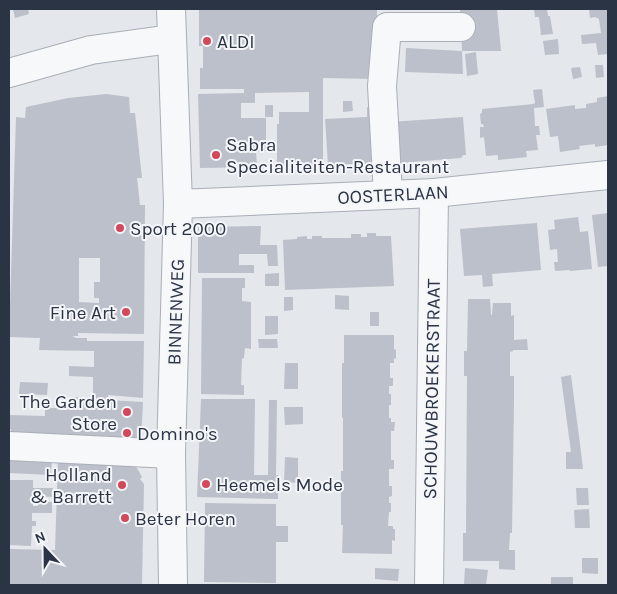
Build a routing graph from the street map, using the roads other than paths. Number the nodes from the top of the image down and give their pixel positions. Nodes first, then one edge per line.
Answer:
1 (171, 9) edge
2 (461, 27) dead end
3 (172, 38) junction
4 (9, 73) edge
5 (608, 175) edge
6 (434, 193) junction
7 (388, 196) junction
8 (178, 204) junction
9 (9, 446) edge
10 (171, 454) junction
11 (173, 585) edge
12 (429, 585) edge

1 - 3 street, BINNENWEG
2 - 7 street
3 - 4 street
3 - 8 street, BINNENWEG
5 - 6 street, OOSTERLAAN
6 - 7 street, OOSTERLAAN
6 - 12 street, SCHOUWBROEKERSTRAAT
7 - 8 street, OOSTERLAAN
8 - 10 street, BINNENWEG
9 - 10 street
10 - 11 street, BINNENWEG

